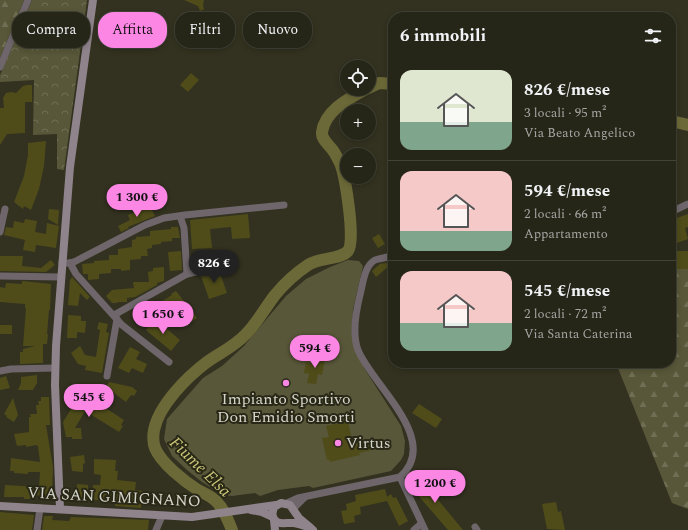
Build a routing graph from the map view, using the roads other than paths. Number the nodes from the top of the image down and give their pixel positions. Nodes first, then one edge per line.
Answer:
1 (28, 0) edge
2 (93, 0) edge
3 (0, 67) edge
4 (688, 204) edge
5 (284, 205) dead end
6 (5, 209) dead end
7 (676, 210) edge
8 (180, 216) junction
9 (0, 232) edge
10 (388, 256) edge
11 (227, 262) dead end
12 (66, 263) junction
13 (187, 274) junction
14 (0, 276) edge
15 (61, 277) junction
16 (115, 317) junction
17 (168, 362) dead end
18 (55, 368) junction
19 (0, 371) edge
20 (107, 376) dead end
21 (400, 478) junction
22 (305, 497) junction
23 (287, 503) junction
24 (276, 505) junction
25 (0, 506) edge
26 (40, 508) junction
27 (60, 508) junction
28 (250, 509) junction
29 (294, 510) junction
30 (162, 516) junction
31 (274, 519) junction
32 (284, 526) edge
33 (423, 527) edge
34 (312, 529) edge
35 (38, 530) edge
36 (156, 530) edge
37 (275, 530) edge
38 (414, 530) edge

1 - 3 street
2 - 12 main road
4 - 7 street
5 - 8 street
6 - 9 street
8 - 12 street
8 - 13 street
10 - 21 street
11 - 13 street
12 - 15 main road
12 - 16 street
13 - 16 street
14 - 15 street
15 - 18 main road
16 - 17 street
16 - 20 street
18 - 19 street
18 - 27 main road
21 - 22 street
21 - 33 street
22 - 23 street
22 - 29 street
23 - 24 main road, VIA SAN GIMIGNANO
23 - 29 main road, VIA SAN GIMIGNANO
24 - 28 main road, VIA SAN GIMIGNANO
24 - 31 main road
25 - 26 main road, VIA SAN GIMIGNANO
26 - 27 main road, VIA SAN GIMIGNANO
26 - 35 street
27 - 30 main road, VIA SAN GIMIGNANO
28 - 30 main road, VIA SAN GIMIGNANO
28 - 31 main road, VIA SAN GIMIGNANO
29 - 32 main road
29 - 34 main road, VIA SAN GIMIGNANO
30 - 36 street
31 - 32 main road, VIA SAN GIMIGNANO
31 - 37 main road
32 - 34 main road, VIA SAN GIMIGNANO
33 - 38 street

